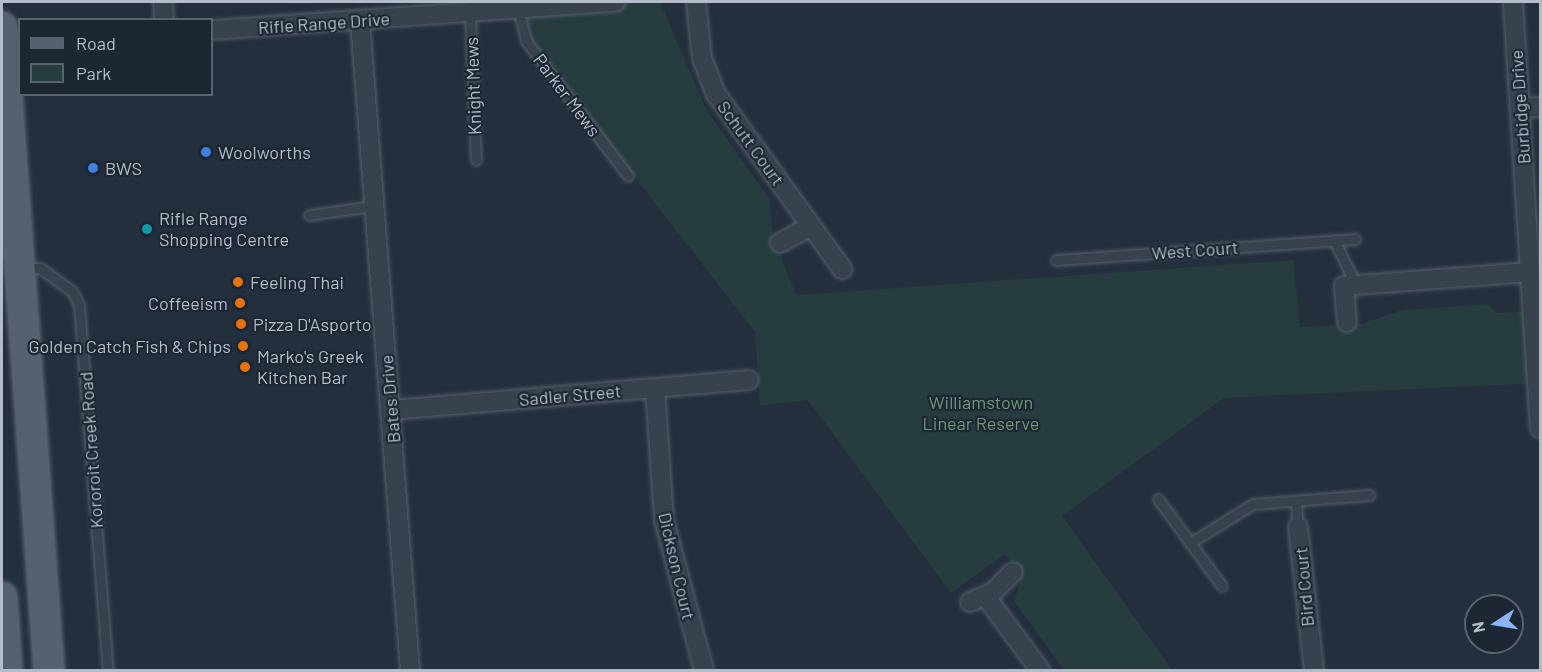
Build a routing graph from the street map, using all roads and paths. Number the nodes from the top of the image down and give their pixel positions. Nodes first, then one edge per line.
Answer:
1 (163, 2) edge
2 (616, 2) edge
3 (696, 2) edge
4 (1513, 2) edge
5 (518, 8) junction
6 (473, 9) edge
7 (164, 18) edge
8 (360, 20) junction
9 (213, 30) edge
10 (6, 41) edge
11 (1540, 107) edge
12 (1520, 108) junction
13 (476, 160) dead end
14 (628, 176) dead end
15 (374, 206) junction
16 (309, 215) dead end
17 (811, 226) junction
18 (1355, 239) dead end
19 (1334, 240) junction
20 (780, 243) dead end
21 (1056, 260) dead end
22 (842, 269) dead end
23 (1530, 272) junction
24 (10, 276) edge
25 (1356, 285) junction
26 (1347, 322) dead end
27 (749, 380) dead end
28 (655, 388) junction
29 (391, 410) junction
30 (1540, 429) edge
31 (1370, 495) dead end
32 (1158, 499) dead end
33 (1296, 504) junction
34 (1298, 527) joint
35 (1190, 543) junction
36 (1013, 572) dead end
37 (1222, 586) dead end
38 (2, 597) edge
39 (7, 670) edge
40 (49, 670) edge
41 (108, 670) edge
42 (411, 670) edge
43 (704, 670) edge
44 (1040, 670) edge
45 (1314, 670) edge

1 - 7 street
2 - 5 street, Rifle Range Drive
3 - 17 street, Schutt Court
4 - 12 street, Burbidge Drive
5 - 6 street, Rifle Range Drive
5 - 14 lane, Parker Mews
6 - 8 street, Rifle Range Drive
6 - 13 lane, Knight Mews
8 - 9 street, Rifle Range Drive
8 - 15 street, Bates Drive
10 - 24 main road
11 - 12 street
12 - 23 street, Burbidge Drive
15 - 16 lane
15 - 29 street, Bates Drive
17 - 20 street
17 - 22 street, Schutt Court
18 - 19 lane, West Court
19 - 21 lane, West Court
19 - 25 lane
23 - 25 street
23 - 30 street, Burbidge Drive
24 - 40 main road
24 - 41 lane, Kororoit Creek Road
25 - 26 street
27 - 28 street, Sadler Street
28 - 29 street, Sadler Street
28 - 43 street, Dickson Court
29 - 42 street, Bates Drive
31 - 33 lane
32 - 35 lane
33 - 34 lane, Bird Court
33 - 35 lane
34 - 45 street, Bird Court
35 - 37 lane
36 - 44 street
38 - 39 main road

